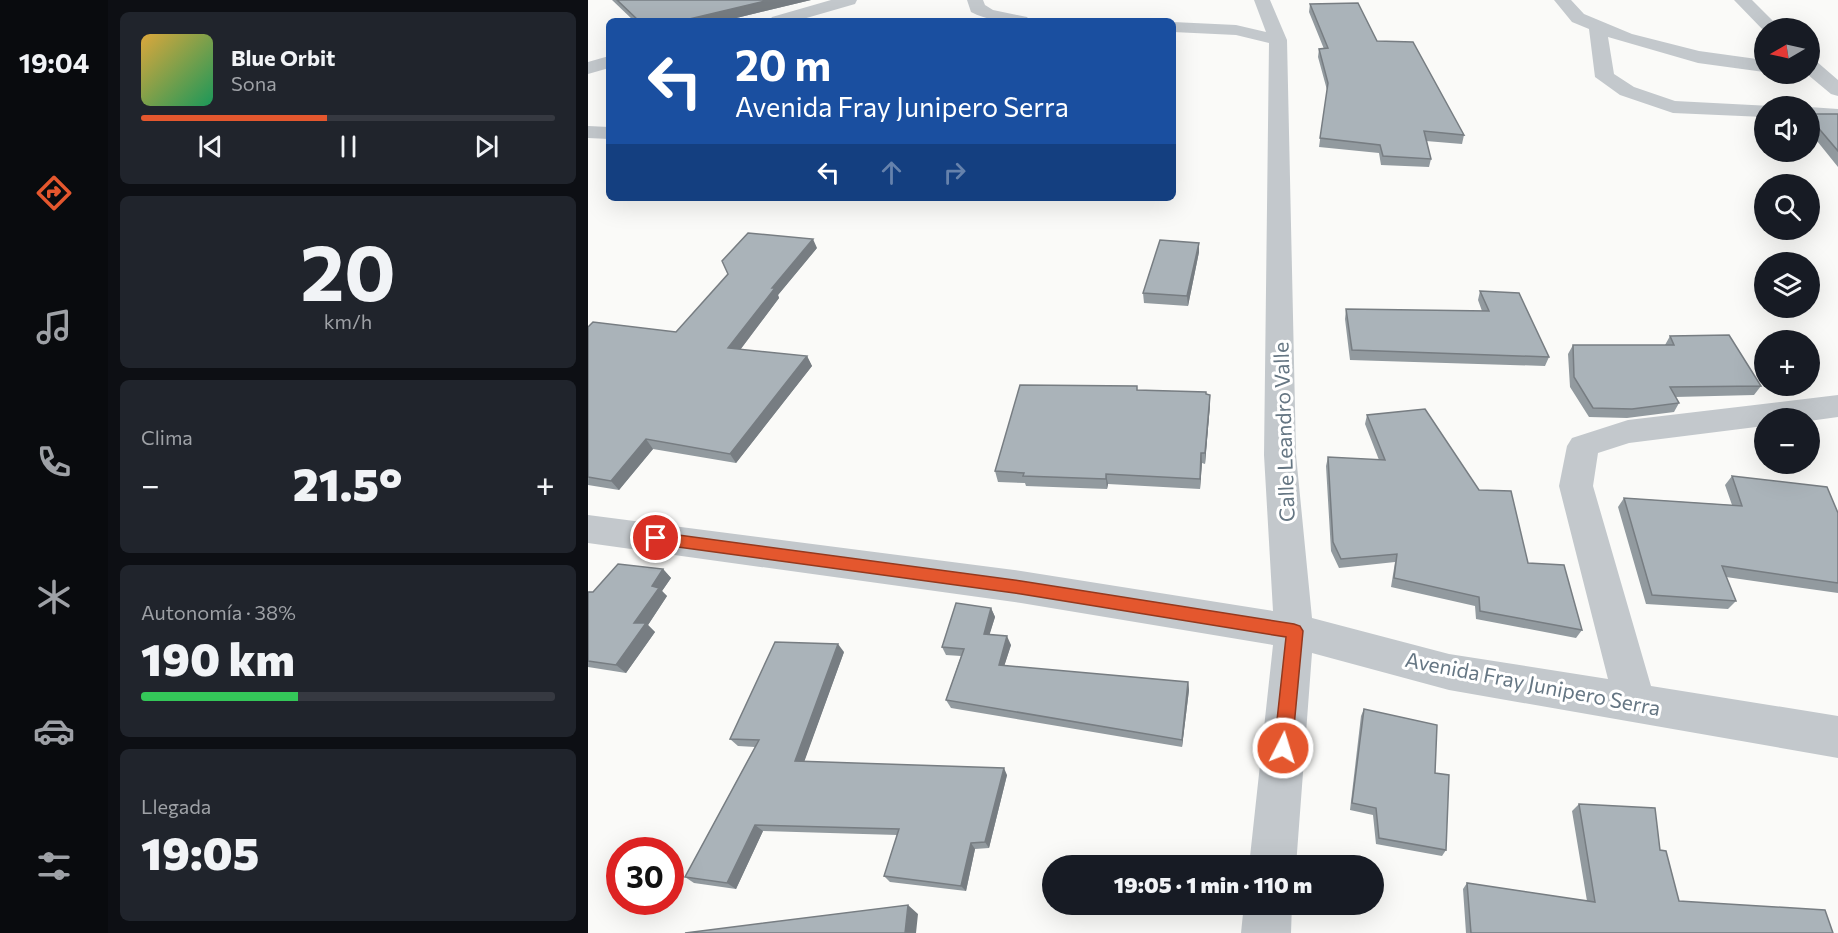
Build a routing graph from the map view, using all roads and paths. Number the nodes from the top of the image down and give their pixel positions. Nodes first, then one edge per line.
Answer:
1 (849, 0) edge
2 (975, 0) edge
3 (1262, 0) edge
4 (1562, 0) edge
5 (1742, 0) edge
6 (788, 18) edge
7 (1007, 18) edge
8 (1761, 18) edge
9 (1176, 27) edge
10 (1598, 27) junction
11 (1278, 40) junction
12 (606, 63) edge
13 (1754, 65) edge
14 (588, 68) edge
15 (1820, 75) edge
16 (1838, 90) edge
17 (1754, 111) edge
18 (1820, 114) edge
19 (1838, 115) edge
20 (588, 132) edge
21 (606, 133) edge
22 (1838, 406) edge
23 (588, 529) edge
24 (1294, 631) junction
25 (1635, 703) junction
26 (1838, 736) edge
27 (1273, 855) edge
28 (1267, 915) edge
29 (1266, 933) edge

1 - 6 street
2 - 7 street
3 - 11 street, Calle Leandro Valle
4 - 10 street
5 - 8 street
9 - 11 street
10 - 13 street
10 - 17 street
11 - 24 street, Calle Leandro Valle
12 - 14 street
15 - 16 street
18 - 19 street
20 - 21 street
22 - 25 street
23 - 24 street, Avenida Fray Junipero Serra
24 - 25 street, Avenida Fray Junipero Serra
24 - 27 street, Calle Leandro Valle
25 - 26 street, Avenida Fray Junipero Serra
28 - 29 street

